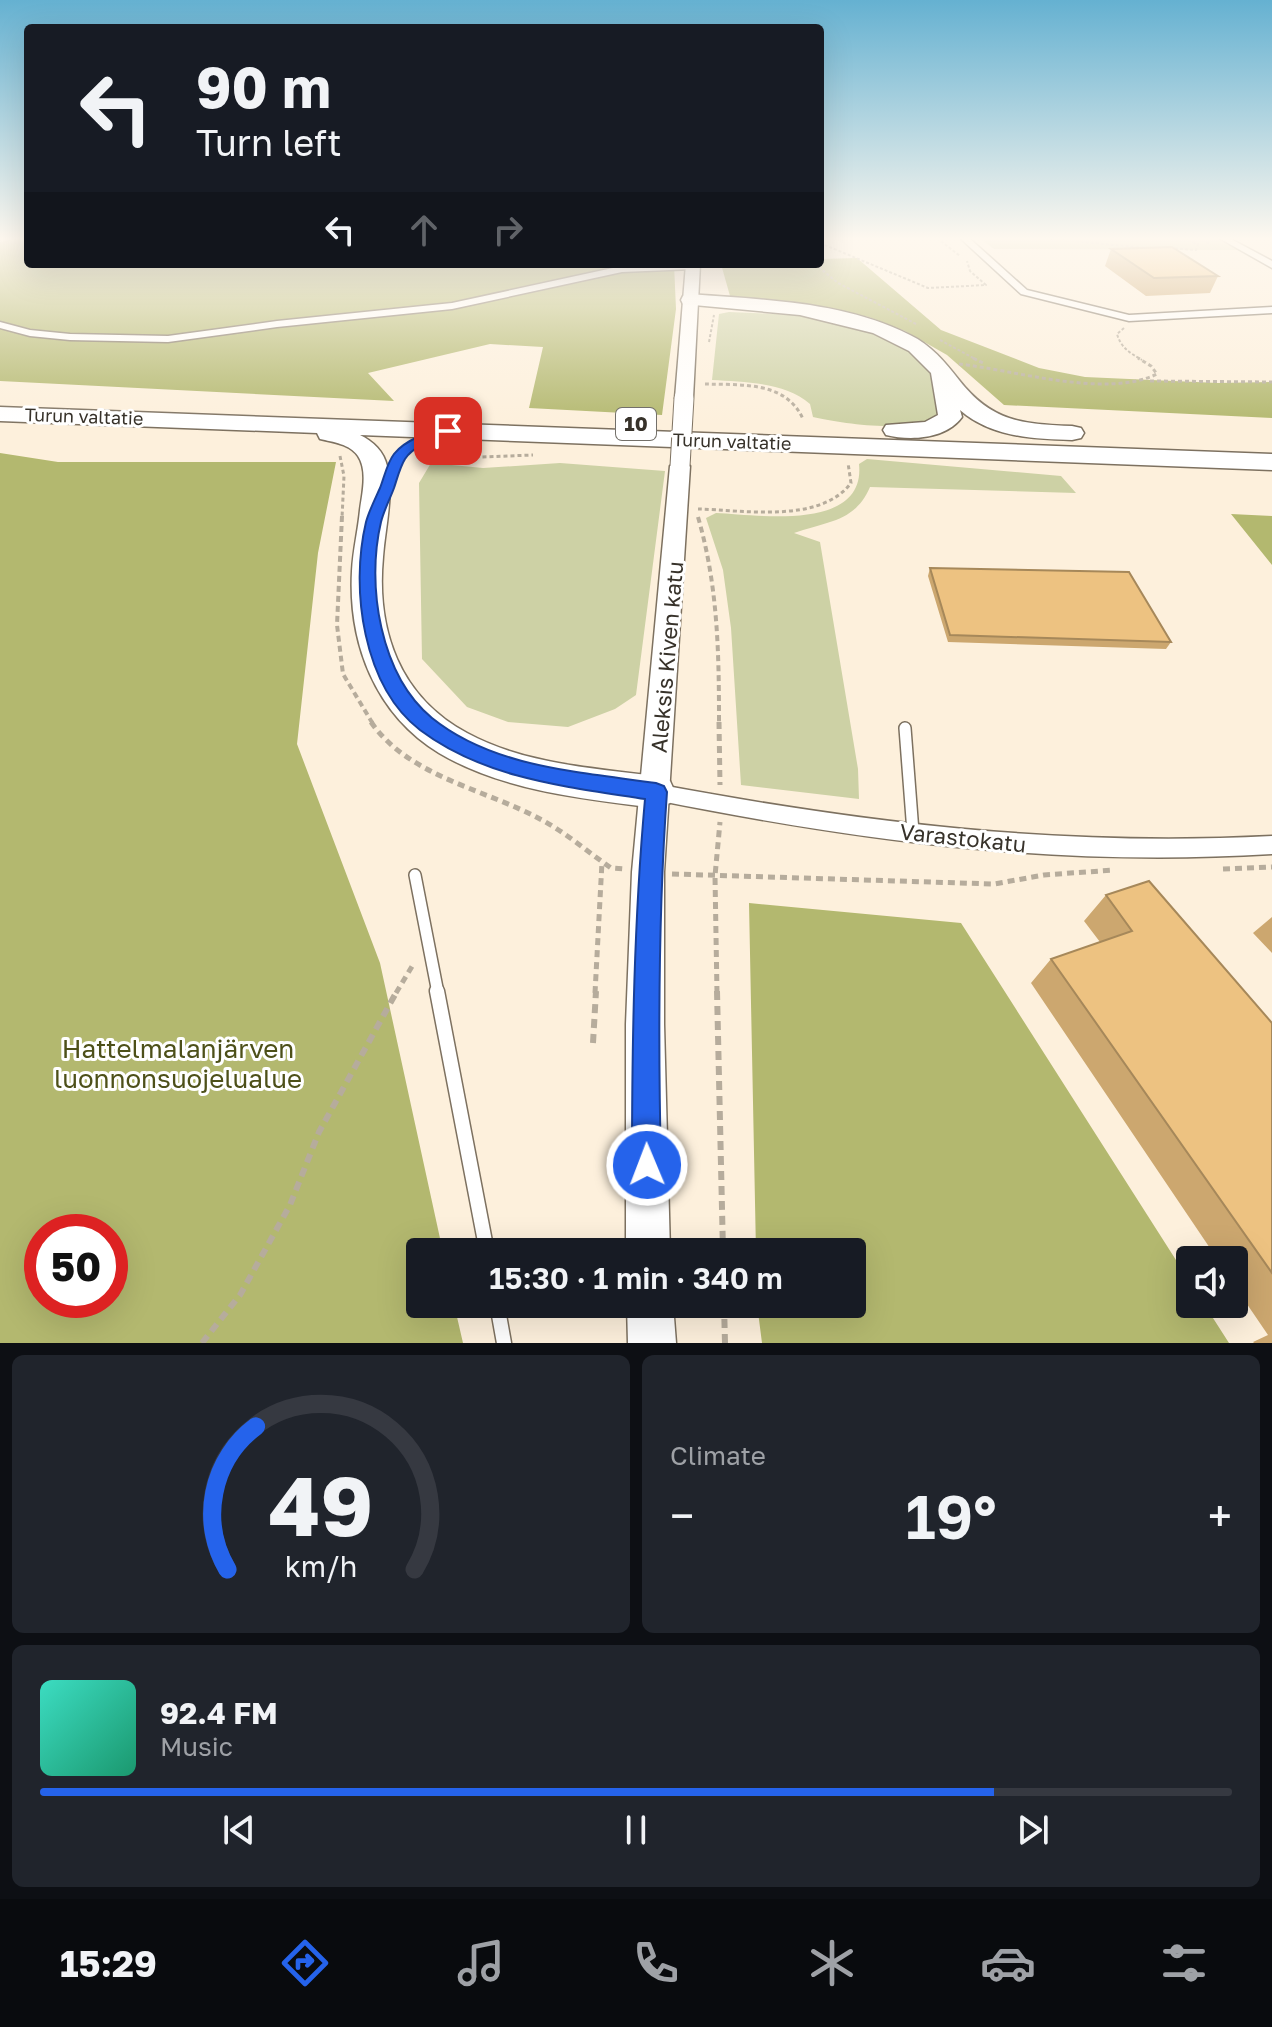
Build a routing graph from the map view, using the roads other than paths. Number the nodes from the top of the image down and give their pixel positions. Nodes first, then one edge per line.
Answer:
1 (480, 301) edge
2 (690, 301) edge
3 (1059, 301) edge
4 (690, 306) junction
5 (1272, 310) edge
6 (0, 325) edge
7 (938, 364) junction
8 (0, 399) edge
9 (0, 414) edge
10 (245, 424) junction
11 (750, 429) junction
12 (448, 431) junction
13 (1272, 440) edge
14 (1272, 446) edge
15 (1272, 462) edge
16 (374, 521) junction
17 (905, 728) dead end
18 (656, 792) junction
19 (913, 833) junction
20 (1272, 845) edge
21 (415, 875) dead end
22 (484, 1238) edge
23 (648, 1238) edge
24 (500, 1318) edge
25 (651, 1318) edge
26 (504, 1343) edge
27 (652, 1343) edge

1 - 6 street
2 - 4 main road, Aleksis Kiven katu
3 - 5 street
4 - 7 highway
4 - 18 main road, Aleksis Kiven katu, bridge
7 - 11 highway
7 - 13 highway
8 - 11 highway, Turun valtatie / 10
9 - 10 highway, Turun valtatie / 10
10 - 12 highway, Turun valtatie / 10
10 - 16 highway
11 - 14 highway, Turun valtatie / 10
12 - 15 highway, Turun valtatie / 10
12 - 16 highway
16 - 18 highway
17 - 19 lane
18 - 19 street, Varastokatu
18 - 23 main road, Aleksis Kiven katu
19 - 20 street, Varastokatu
21 - 22 lane
24 - 26 lane
25 - 27 main road

